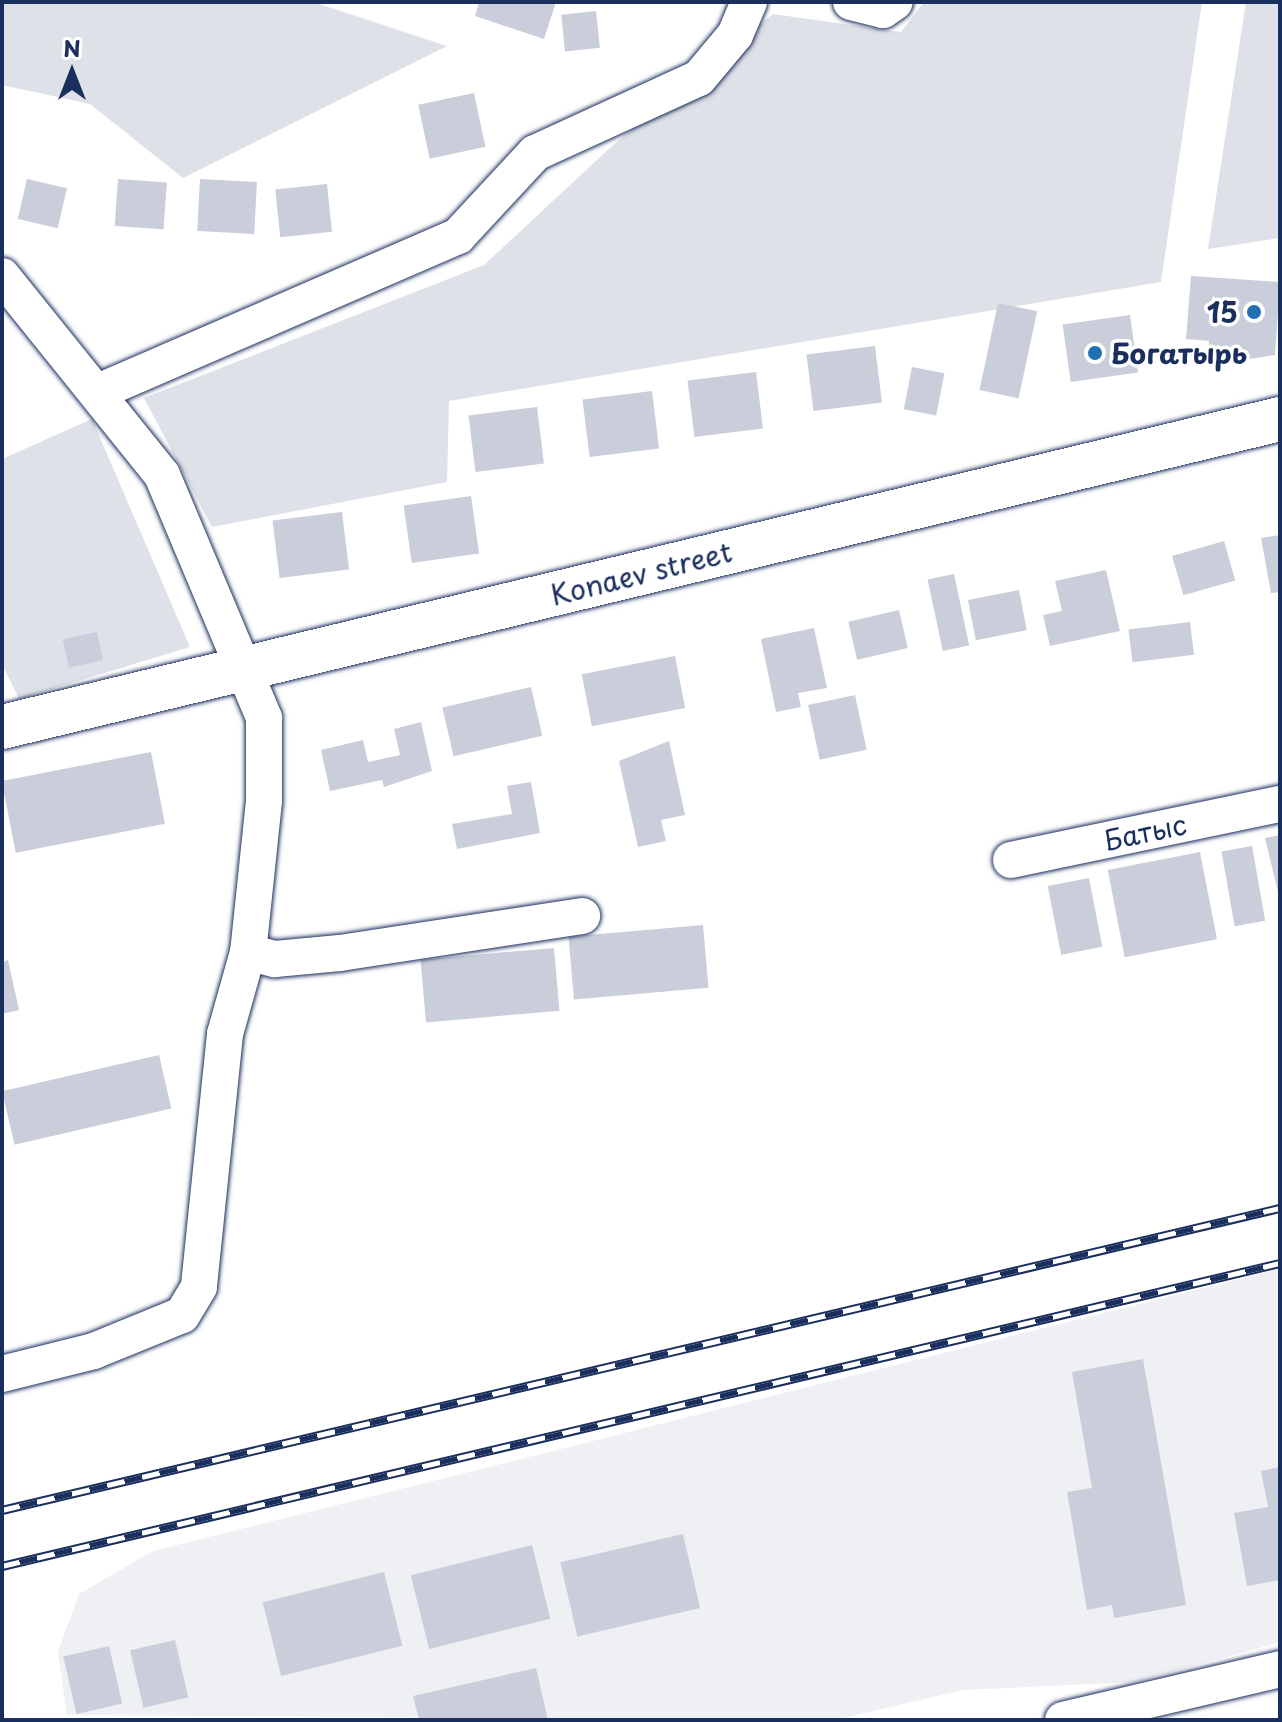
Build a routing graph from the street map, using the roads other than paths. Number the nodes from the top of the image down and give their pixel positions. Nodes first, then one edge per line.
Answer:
1 (749, 2) edge
2 (851, 2) edge
3 (895, 2) edge
4 (2, 276) edge
5 (100, 391) junction
6 (1280, 419) edge
7 (240, 669) junction
8 (2, 727) edge
9 (1280, 804) edge
10 (1011, 860) dead end
11 (582, 916) dead end
12 (248, 952) junction
13 (2, 1374) edge
14 (1280, 1669) edge
15 (1063, 1720) edge

1 - 5 street
2 - 3 street
4 - 5 street
5 - 7 street
6 - 7 main road, Konaev street
7 - 8 main road, Konaev street
7 - 12 street
9 - 10 street, Батыс
11 - 12 street
12 - 13 street
14 - 15 street

